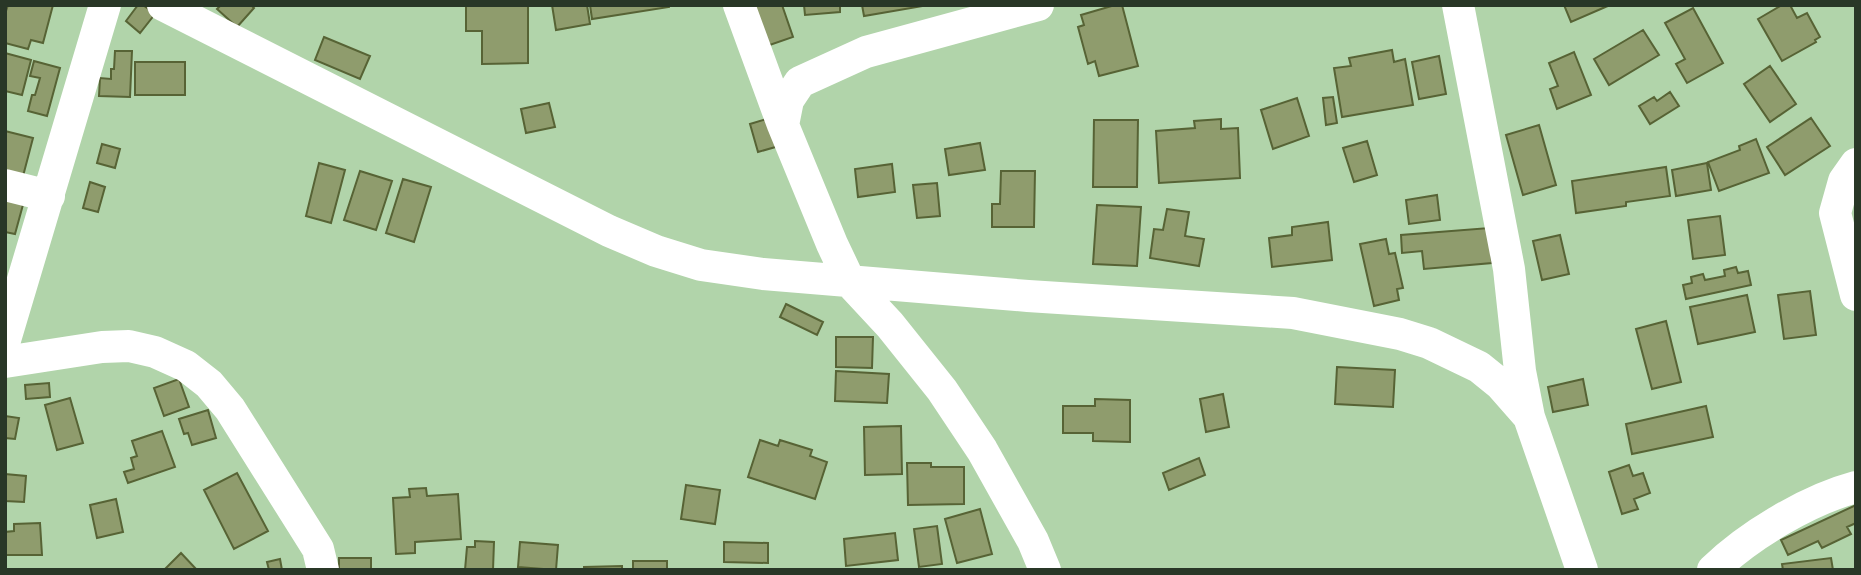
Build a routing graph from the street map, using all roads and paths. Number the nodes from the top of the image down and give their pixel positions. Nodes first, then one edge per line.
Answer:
1 (105, 5) edge
2 (163, 5) edge
3 (740, 5) edge
4 (1038, 5) edge
5 (1458, 5) edge
6 (783, 125) junction
7 (1856, 164) edge
8 (5, 185) edge
9 (49, 197) junction
10 (850, 282) junction
11 (1856, 295) edge
12 (5, 340) edge
13 (5, 362) edge
14 (1529, 417) junction
15 (1856, 487) edge
16 (323, 570) edge
17 (1045, 570) edge
18 (1582, 570) edge
19 (1713, 570) edge

1 - 9 street
2 - 10 street
3 - 6 street
4 - 6 street
5 - 14 street
6 - 10 street
7 - 11 street
8 - 9 street
9 - 12 street
10 - 14 street
10 - 17 street
13 - 16 street
14 - 18 street
15 - 19 street

